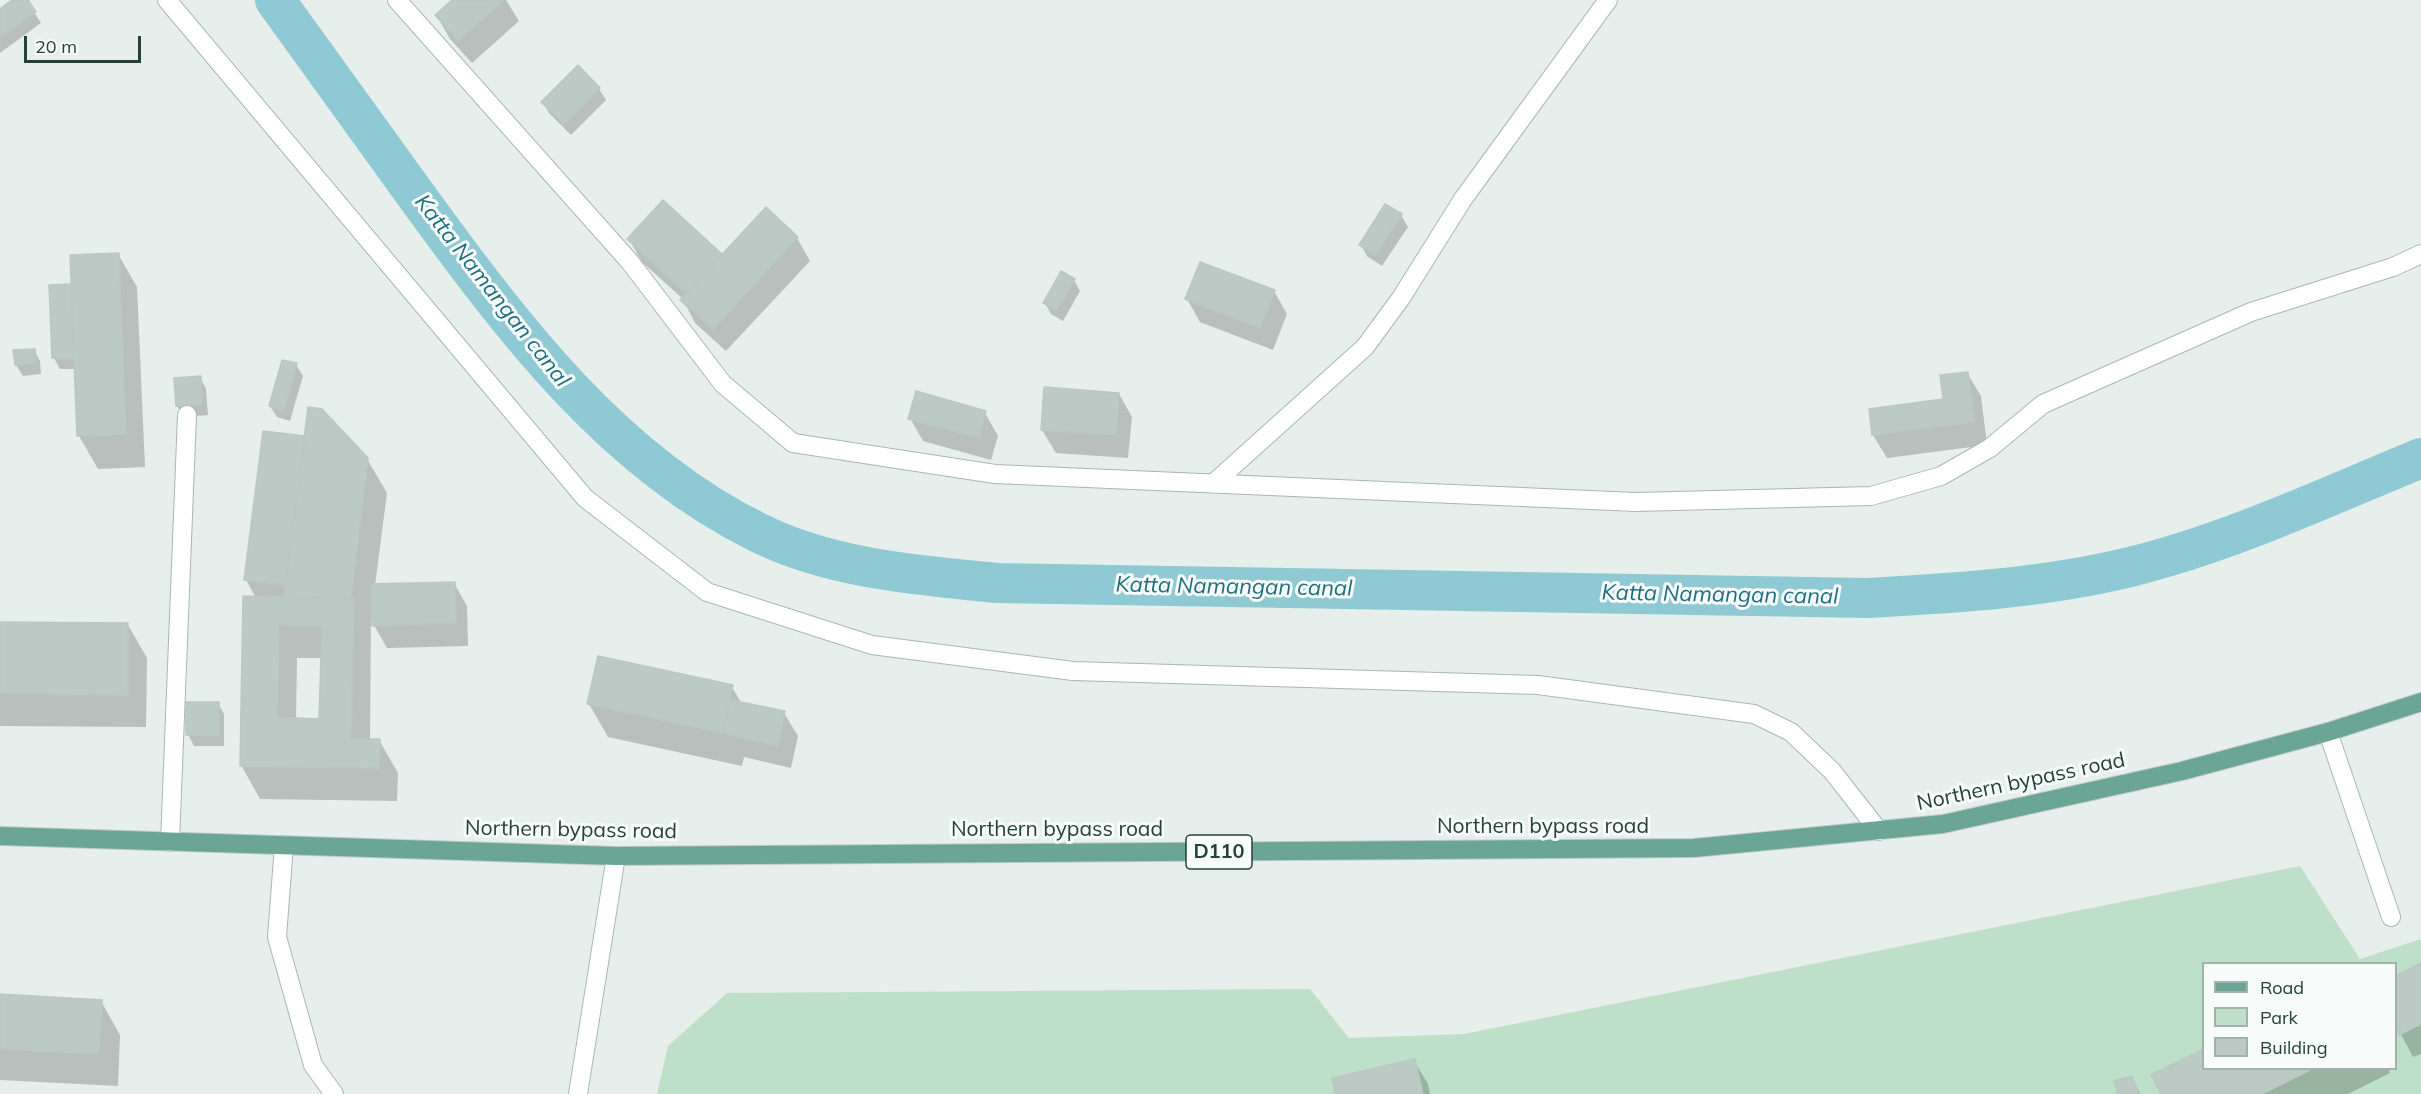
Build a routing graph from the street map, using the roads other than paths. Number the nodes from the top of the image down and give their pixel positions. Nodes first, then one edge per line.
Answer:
1 (167, 0) edge
2 (397, 0) edge
3 (1608, 0) edge
4 (2421, 254) edge
5 (187, 415) dead end
6 (1215, 482) junction
7 (2421, 702) edge
8 (2328, 732) junction
9 (1879, 831) junction
10 (0, 836) edge
11 (170, 842) junction
12 (284, 845) junction
13 (616, 856) junction
14 (2391, 917) dead end
15 (334, 1094) edge
16 (578, 1094) edge

1 - 9 street
2 - 6 street
3 - 6 street
4 - 6 street
5 - 11 street
7 - 8 main road, Northern bypass road / D110
8 - 9 main road, Northern bypass road / D110
8 - 14 street
9 - 13 main road, Northern bypass road / D110
10 - 11 main road, Northern bypass road / D110
11 - 12 main road, Northern bypass road / D110
12 - 13 main road, Northern bypass road / D110
12 - 15 street
13 - 16 street

